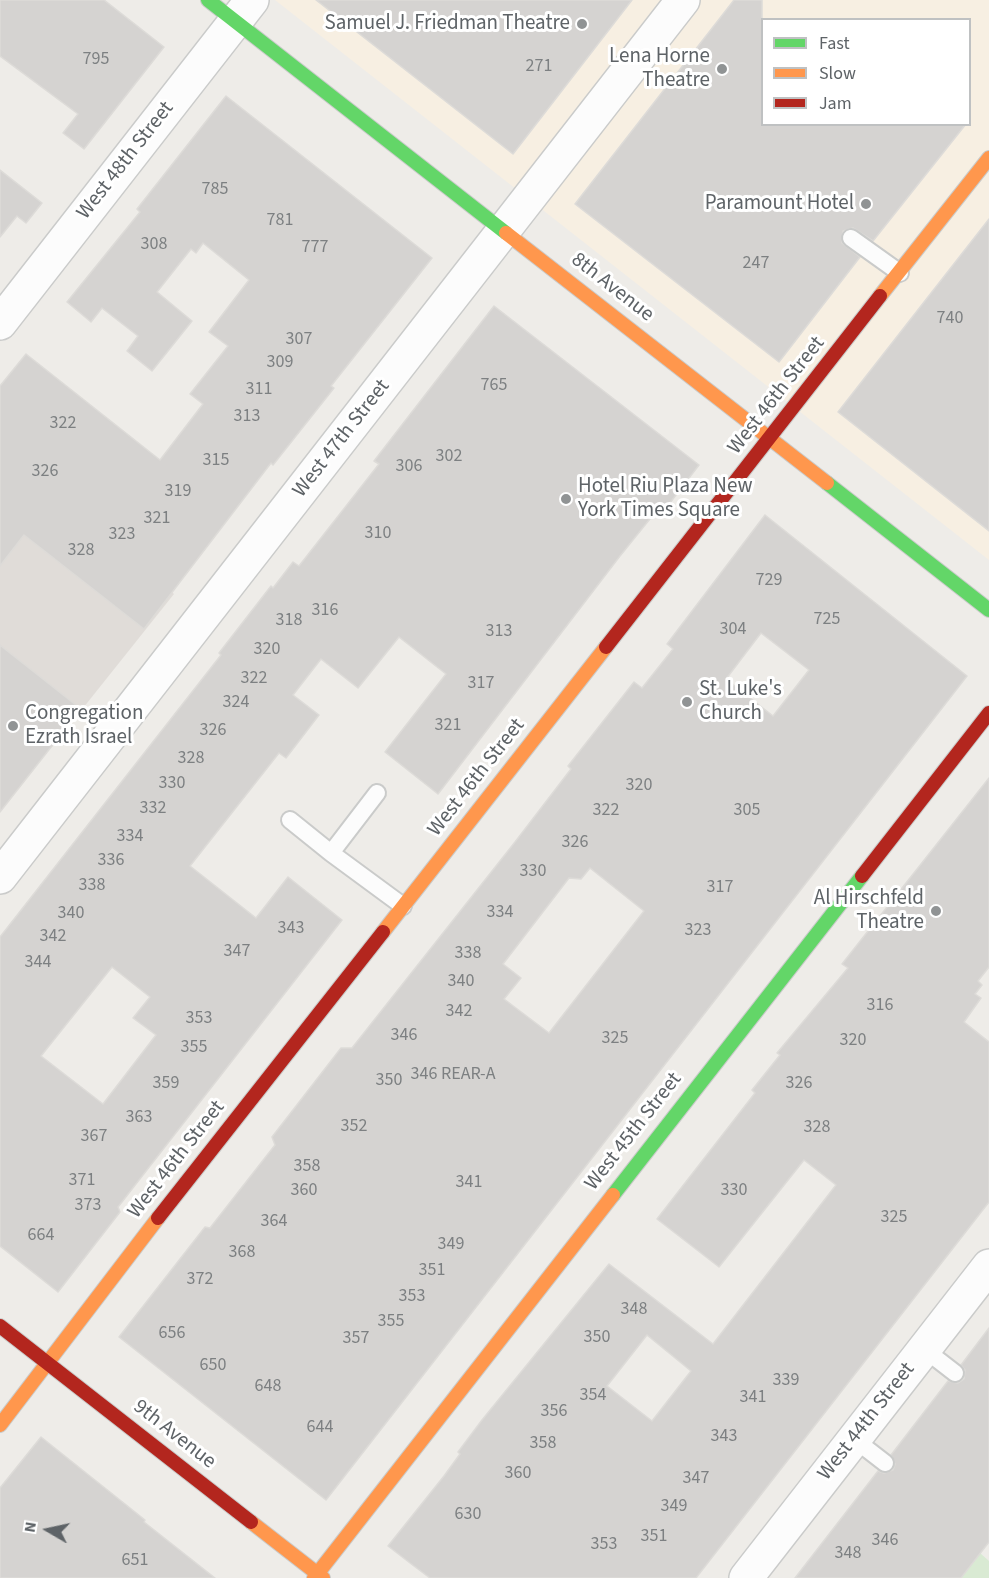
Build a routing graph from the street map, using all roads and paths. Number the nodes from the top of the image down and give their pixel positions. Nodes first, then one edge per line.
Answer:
1 (208, 0) edge
2 (683, 0) edge
3 (244, 10) edge
4 (989, 158) edge
5 (504, 231) junction
6 (851, 238) dead end
7 (900, 273) junction
8 (0, 323) edge
9 (770, 439) junction
10 (989, 610) edge
11 (989, 713) edge
12 (377, 793) dead end
13 (290, 820) dead end
14 (331, 853) junction
15 (0, 877) edge
16 (403, 906) junction
17 (989, 1266) edge
18 (0, 1326) edge
19 (924, 1349) junction
20 (47, 1362) junction
21 (955, 1373) dead end
22 (0, 1425) edge
23 (854, 1439) junction
24 (885, 1463) dead end
25 (318, 1577) edge
26 (746, 1578) edge

1 - 3 main road, 8th Avenue
2 - 5 street, West 47th Street
3 - 5 main road, 8th Avenue
3 - 8 street, West 48th Street
4 - 7 main road, West 46th Street
5 - 9 main road, 8th Avenue
5 - 15 street, West 47th Street
6 - 7 lane
7 - 9 main road, West 46th Street
9 - 10 main road, 8th Avenue
9 - 16 main road, West 46th Street
11 - 25 main road, West 45th Street
12 - 14 lane
13 - 14 lane
14 - 16 lane
16 - 20 main road, West 46th Street
17 - 19 street, West 44th Street
18 - 20 main road, 9th Avenue
19 - 21 lane
19 - 23 street, West 44th Street
20 - 22 main road, West 46th Street
20 - 25 main road, 9th Avenue
23 - 24 lane
23 - 26 street, West 44th Street

